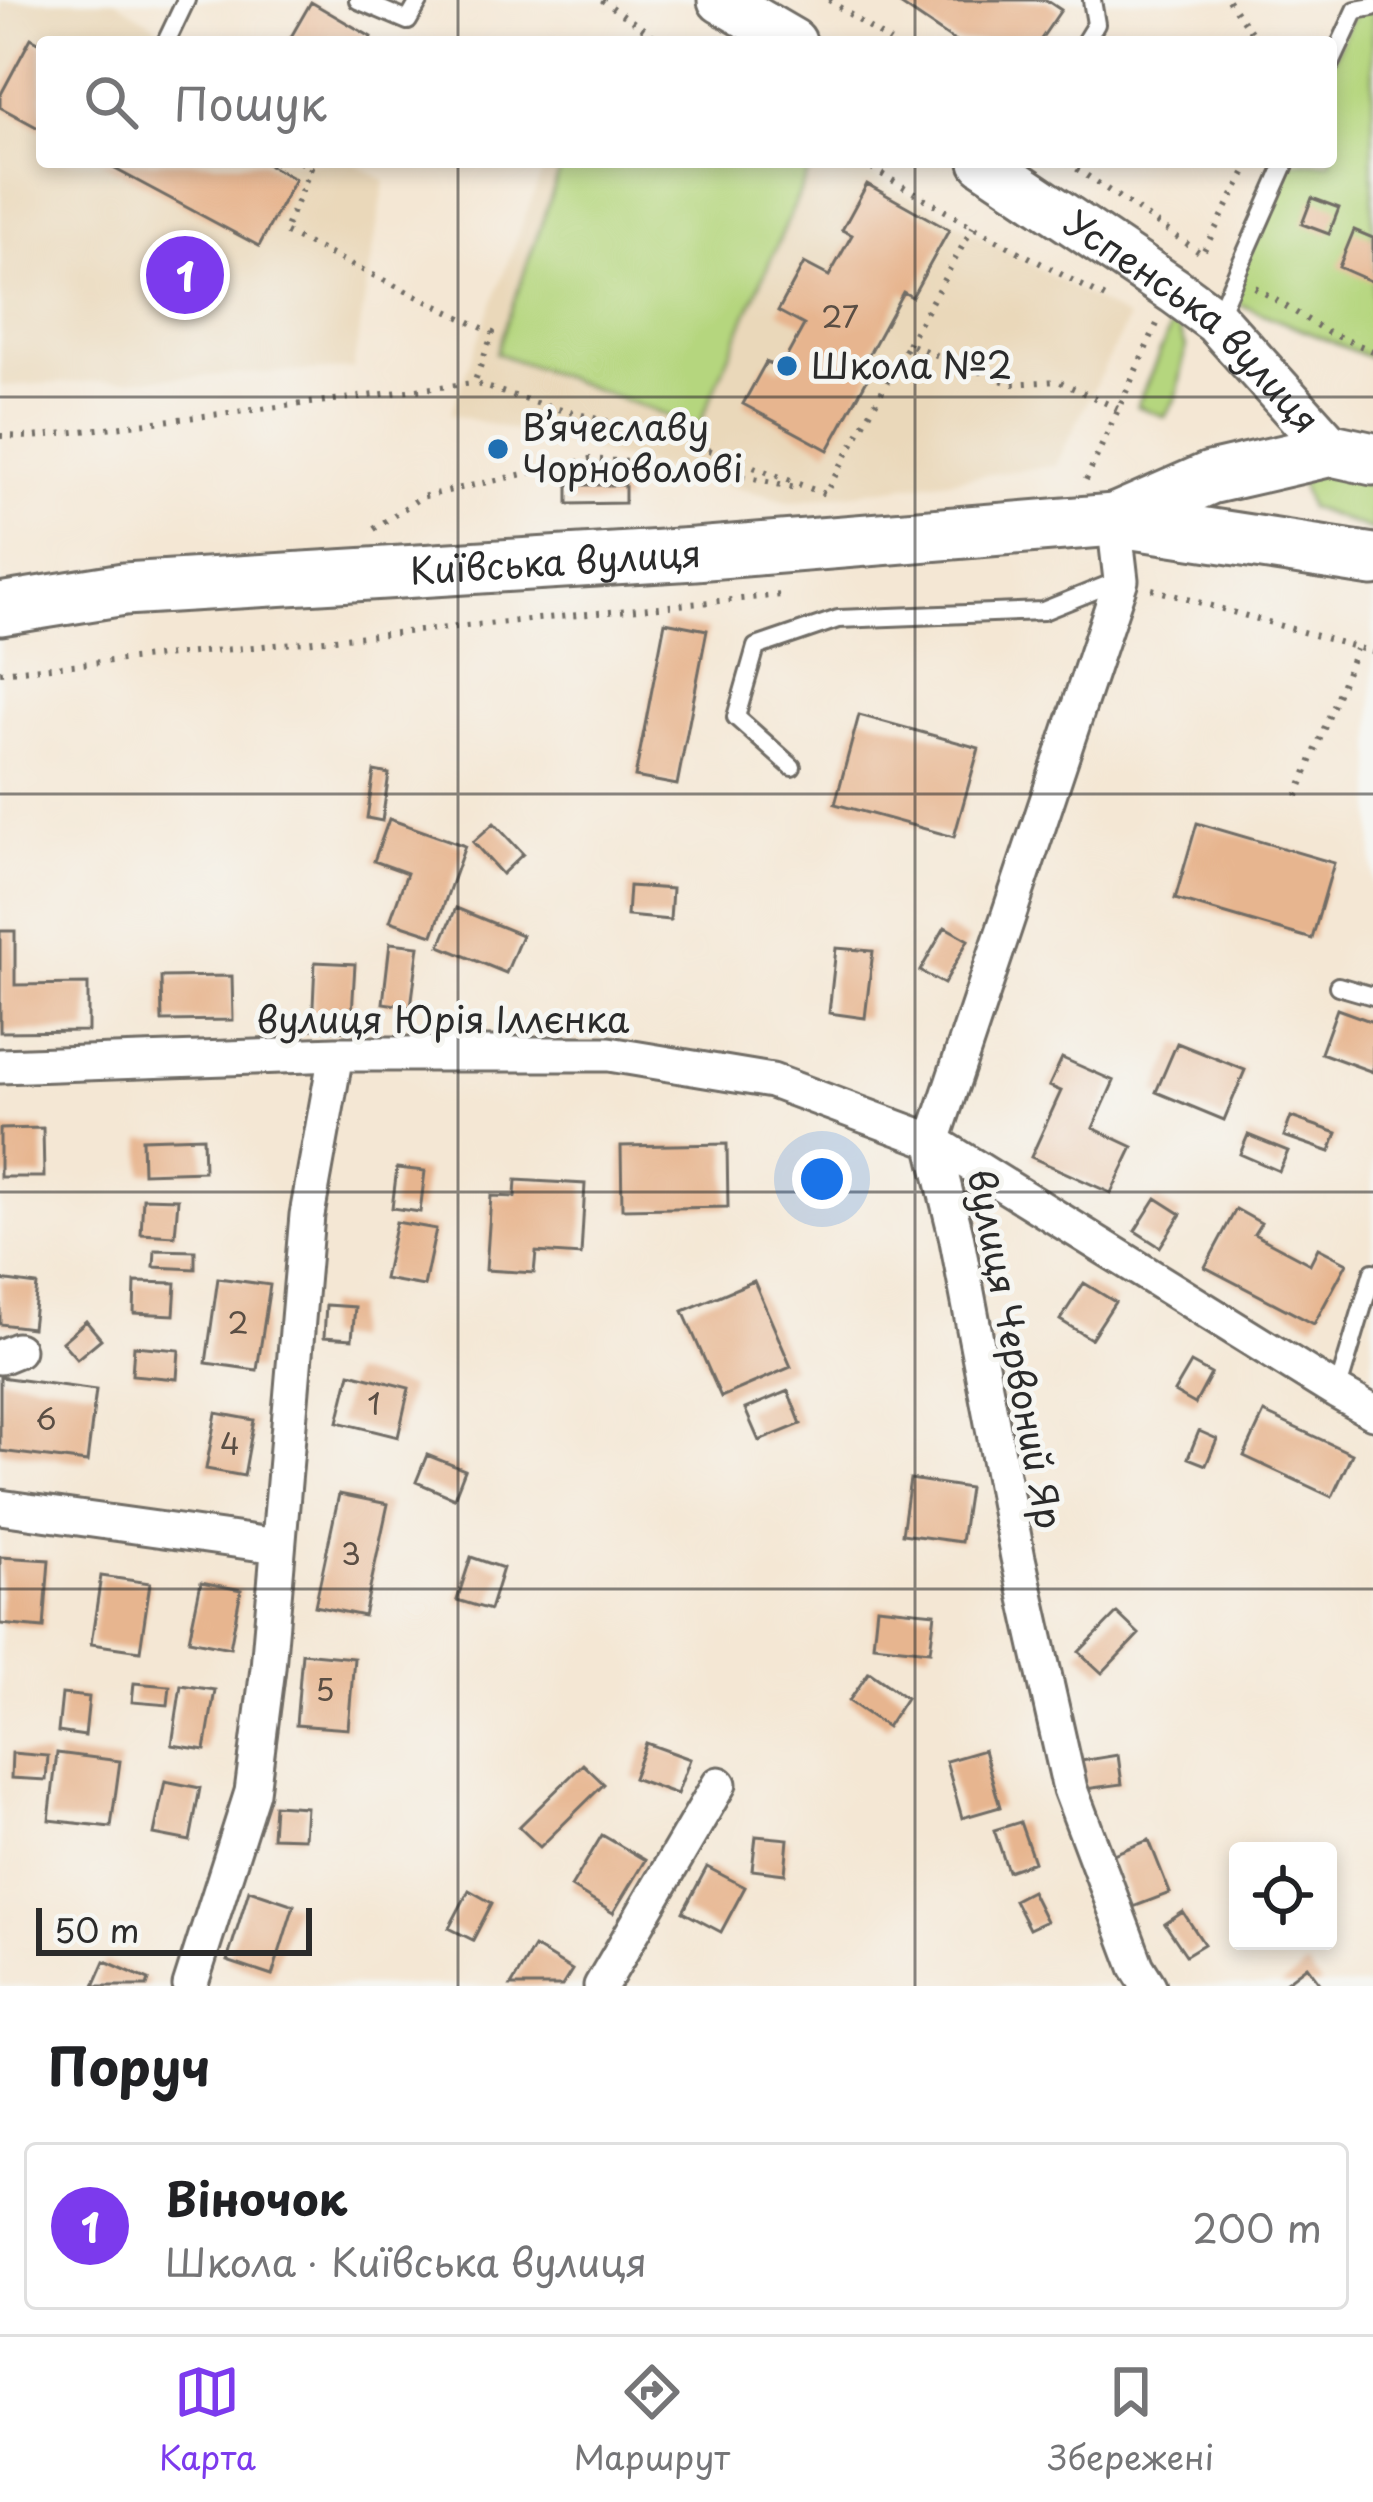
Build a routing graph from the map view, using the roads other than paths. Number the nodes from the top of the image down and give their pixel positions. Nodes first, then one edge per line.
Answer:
1 (186, 0) edge
2 (358, 0) edge
3 (420, 0) edge
4 (721, 0) edge
5 (1092, 0) edge
6 (1373, 7) edge
7 (169, 36) edge
8 (783, 36) edge
9 (1089, 36) edge
10 (1337, 51) edge
11 (999, 168) edge
12 (1283, 168) edge
13 (1216, 321) junction
14 (1353, 455) edge
15 (1114, 520) junction
16 (1373, 560) edge
17 (1121, 580) junction
18 (0, 609) edge
19 (792, 767) dead end
20 (1338, 986) dead end
21 (1373, 996) edge
22 (336, 1054) junction
23 (0, 1066) edge
24 (933, 1141) junction
25 (1373, 1272) edge
26 (1336, 1392) junction
27 (1373, 1412) edge
28 (0, 1507) edge
29 (278, 1546) junction
30 (719, 1784) dead end
31 (190, 1986) edge
32 (601, 1986) edge
33 (1149, 1986) edge

1 - 7 lane
2 - 3 lane
4 - 8 street
5 - 9 lane
6 - 10 lane
11 - 13 street, Успенська вулиця
12 - 13 lane
13 - 14 street, Успенська вулиця
14 - 15 main road, Київська вулиця
15 - 16 main road, Київська вулиця
15 - 17 street, вулиця Червоний Яр
15 - 18 main road, Київська вулиця
17 - 19 lane
17 - 24 street, вулиця Червоний Яр
20 - 21 lane
22 - 23 street, вулиця Юрія Іллєнка
22 - 24 street, вулиця Юрія Іллєнка
22 - 29 street
24 - 26 street, вулиця Юрія Іллєнка
24 - 33 street, вулиця Червоний Яр
25 - 26 lane
26 - 27 street, вулиця Юрія Іллєнка
28 - 29 street
29 - 31 street
30 - 32 street

